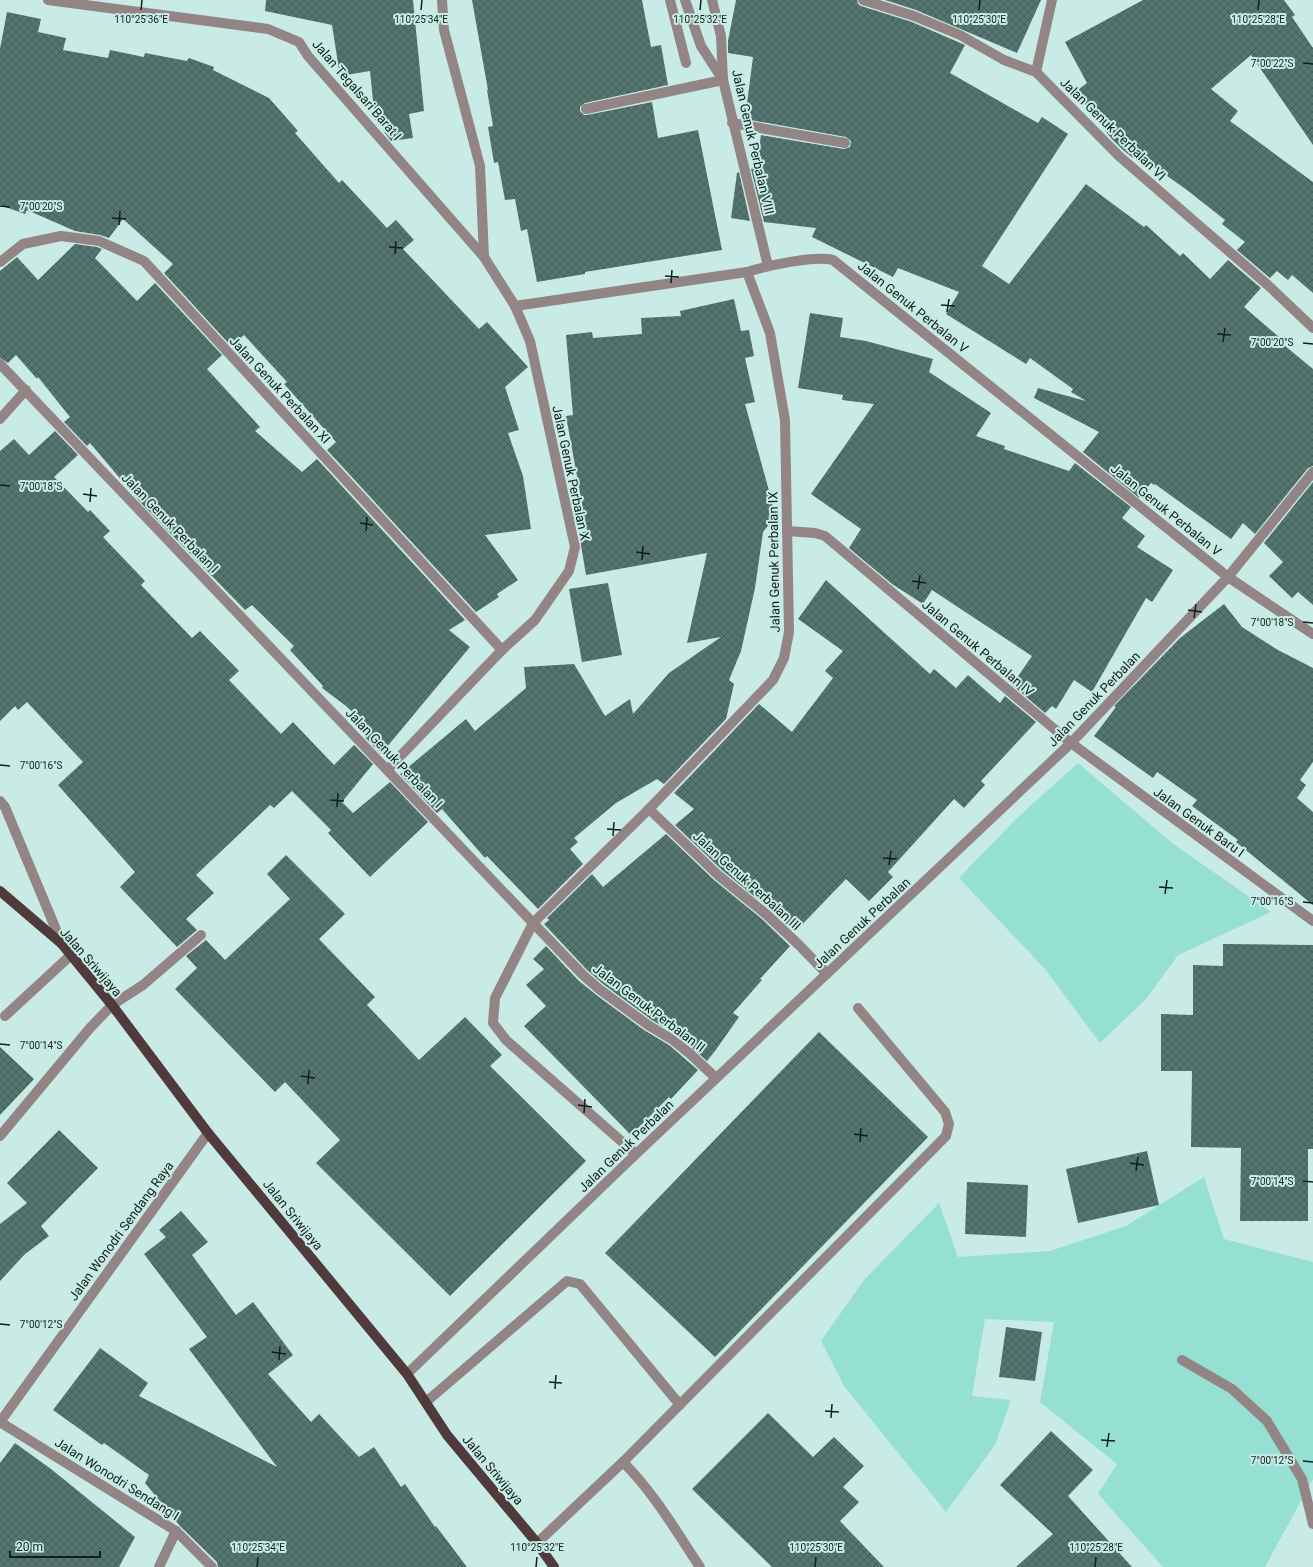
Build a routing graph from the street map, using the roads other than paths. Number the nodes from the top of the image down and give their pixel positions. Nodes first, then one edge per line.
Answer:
1 (48, 0) edge
2 (442, 0) edge
3 (670, 0) edge
4 (685, 0) edge
5 (712, 0) edge
6 (863, 0) edge
7 (1052, 0) edge
8 (686, 63) dead end
9 (1036, 72) junction
10 (723, 80) junction
11 (586, 109) dead end
12 (732, 123) junction
13 (845, 143) dead end
14 (484, 257) junction
15 (0, 262) edge
16 (768, 266) junction
17 (747, 272) junction
18 (515, 306) junction
19 (1313, 328) edge
20 (0, 364) edge
21 (26, 390) junction
22 (0, 419) edge
23 (1313, 472) edge
24 (791, 531) junction
25 (1228, 577) junction
26 (1313, 634) edge
27 (502, 650) junction
28 (1071, 743) junction
29 (387, 770) junction
30 (0, 801) edge
31 (649, 809) junction
32 (0, 891) edge
33 (1313, 921) edge
34 (533, 923) junction
35 (201, 935) dead end
36 (62, 944) junction
37 (71, 955) junction
38 (827, 974) junction
39 (112, 1005) junction
40 (858, 1008) dead end
41 (5, 1016) dead end
42 (716, 1078) junction
43 (208, 1133) junction
44 (0, 1136) edge
45 (636, 1154) junction
46 (1182, 1360) dead end
47 (407, 1374) junction
48 (426, 1402) junction
49 (680, 1405) junction
50 (0, 1422) edge
51 (623, 1462) junction
52 (1313, 1524) edge
53 (176, 1531) junction
54 (537, 1544) junction
55 (159, 1567) edge
56 (212, 1567) edge
57 (554, 1567) edge
58 (700, 1567) edge

1 - 14 street, Jalan Tegalsari Barat I
2 - 14 street, Jalan Tegalsari Barat I
3 - 8 street
4 - 10 street
5 - 10 street, Jalan Genuk Perbalan VIII
6 - 9 street, Jalan Genuk Perbalan VI
7 - 9 street
9 - 19 street, Jalan Genuk Perbalan VI
10 - 11 street
10 - 12 street, Jalan Genuk Perbalan VIII
12 - 13 street
12 - 16 street, Jalan Genuk Perbalan VIII
14 - 18 street, Jalan Tegalsari Barat I
15 - 27 street, Jalan Genuk Perbalan XI
16 - 17 street, Jalan Genuk Perbalan V
16 - 25 street, Jalan Genuk Perbalan V
17 - 18 street, Jalan Genuk Perbalan V
17 - 24 street, Jalan Genuk Perbalan IX
18 - 27 street, Jalan Genuk Perbalan X
20 - 21 street, Jalan Genuk Perbalan I
21 - 22 street
21 - 29 street, Jalan Genuk Perbalan I
23 - 25 street, Jalan Genuk Perbalan
24 - 28 street, Jalan Genuk Perbalan IV
24 - 31 street, Jalan Genuk Perbalan IX
25 - 26 street, Jalan Genuk Perbalan V
25 - 28 street, Jalan Genuk Perbalan
27 - 29 street, Jalan Genuk Perbalan X
28 - 33 street, Jalan Genuk Baru I
28 - 38 street, Jalan Genuk Perbalan
29 - 34 street, Jalan Genuk Perbalan I
30 - 36 street
31 - 34 street, Jalan Genuk Perbalan IX
31 - 38 street, Jalan Genuk Perbalan III
32 - 36 main road, Jalan Sriwijaya
34 - 42 street, Jalan Genuk Perbalan II
34 - 45 street
35 - 39 street
36 - 37 main road, Jalan Sriwijaya
37 - 39 main road, Jalan Sriwijaya
37 - 41 street
38 - 42 street, Jalan Genuk Perbalan
39 - 43 main road, Jalan Sriwijaya
39 - 44 street
40 - 49 street
42 - 45 street, Jalan Genuk Perbalan
43 - 47 main road, Jalan Sriwijaya
43 - 50 street, Jalan Wonodri Sendang Raya
45 - 47 street, Jalan Genuk Perbalan
46 - 52 street
47 - 48 main road, Jalan Sriwijaya
48 - 49 street
48 - 54 main road, Jalan Sriwijaya
49 - 51 street
50 - 53 street, Jalan Wonodri Sendang I
51 - 54 street
51 - 58 street
53 - 55 street
53 - 56 street, Jalan Wonodri Sendang I
54 - 57 main road, Jalan Sriwijaya

